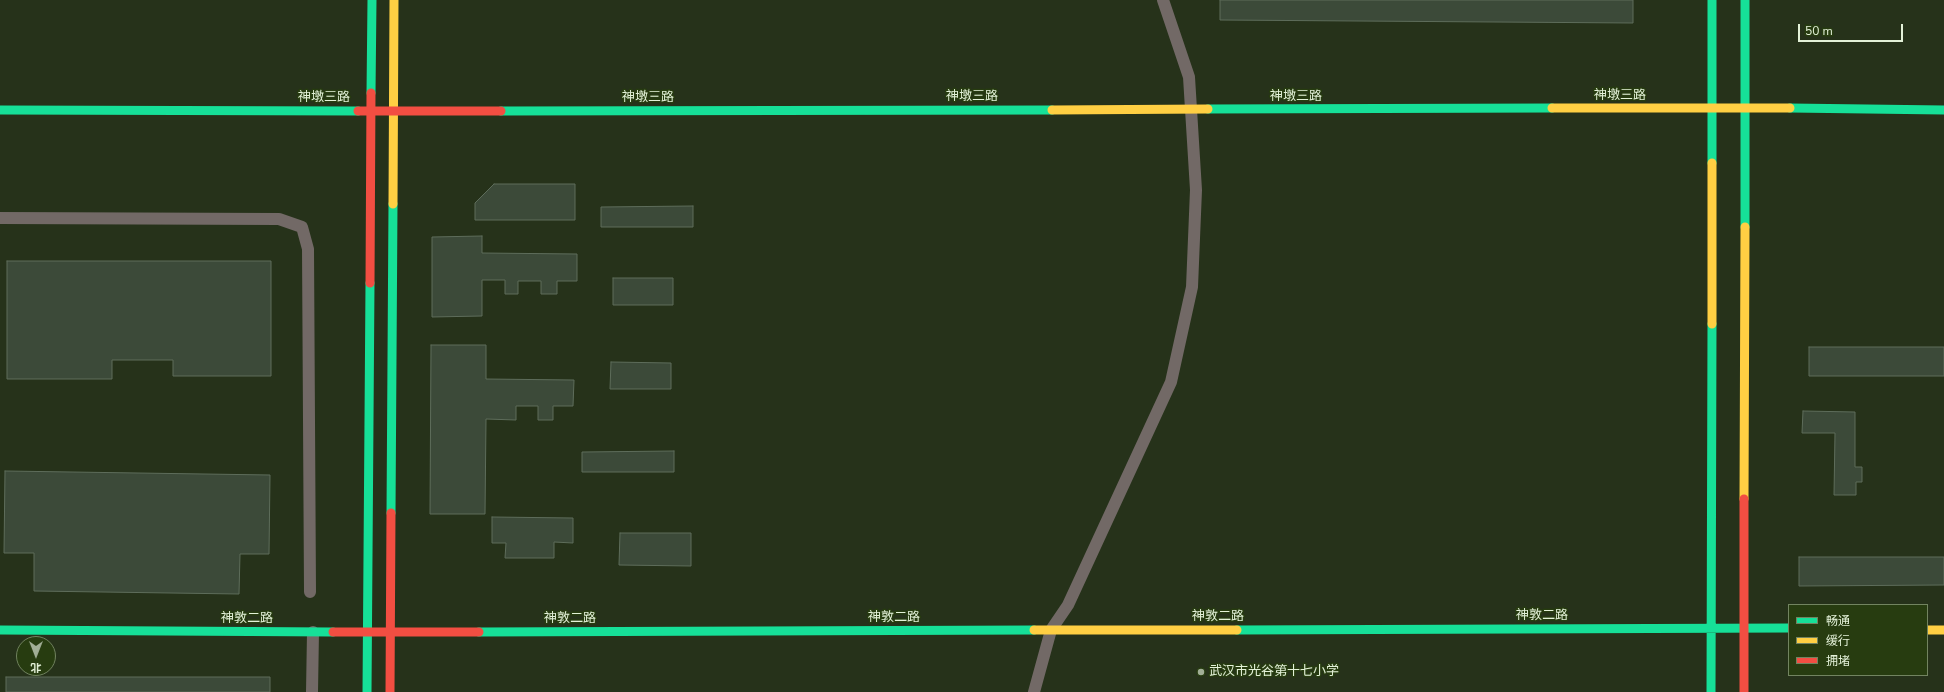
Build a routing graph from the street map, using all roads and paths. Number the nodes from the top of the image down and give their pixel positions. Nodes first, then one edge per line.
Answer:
1 (372, 0) edge
2 (394, 0) edge
3 (1163, 0) edge
4 (1712, 0) edge
5 (1745, 0) edge
6 (1744, 108) junction
7 (1710, 109) junction
8 (0, 110) edge
9 (1191, 110) junction
10 (1944, 110) edge
11 (372, 112) junction
12 (395, 112) junction
13 (0, 218) edge
14 (310, 592) dead end
15 (1711, 628) junction
16 (1745, 628) junction
17 (1788, 628) edge
18 (0, 630) edge
19 (1051, 630) junction
20 (1928, 630) edge
21 (1944, 630) edge
22 (313, 632) junction
23 (368, 632) junction
24 (390, 632) junction
25 (312, 692) edge
26 (367, 692) edge
27 (390, 692) edge
28 (1034, 692) edge
29 (1711, 692) edge
30 (1744, 692) edge

1 - 11 street
2 - 12 street
3 - 9 street
4 - 7 street
5 - 6 street
6 - 7 street, 神墩三路
6 - 10 street, 神墩三路
6 - 16 street
7 - 9 street, 神墩三路
7 - 15 street
8 - 11 street, 神墩三路
9 - 12 street, 神墩三路
9 - 19 street
11 - 12 street, 神墩三路
11 - 23 street
12 - 24 street
13 - 14 street
15 - 16 street, 神敦二路
15 - 19 street, 神敦二路
15 - 29 street
16 - 17 street, 神敦二路
16 - 30 street
18 - 22 street, 神敦二路
19 - 24 street, 神敦二路
19 - 28 street
20 - 21 street
22 - 23 street, 神敦二路
22 - 25 street
23 - 24 street, 神敦二路
23 - 26 street
24 - 27 street

